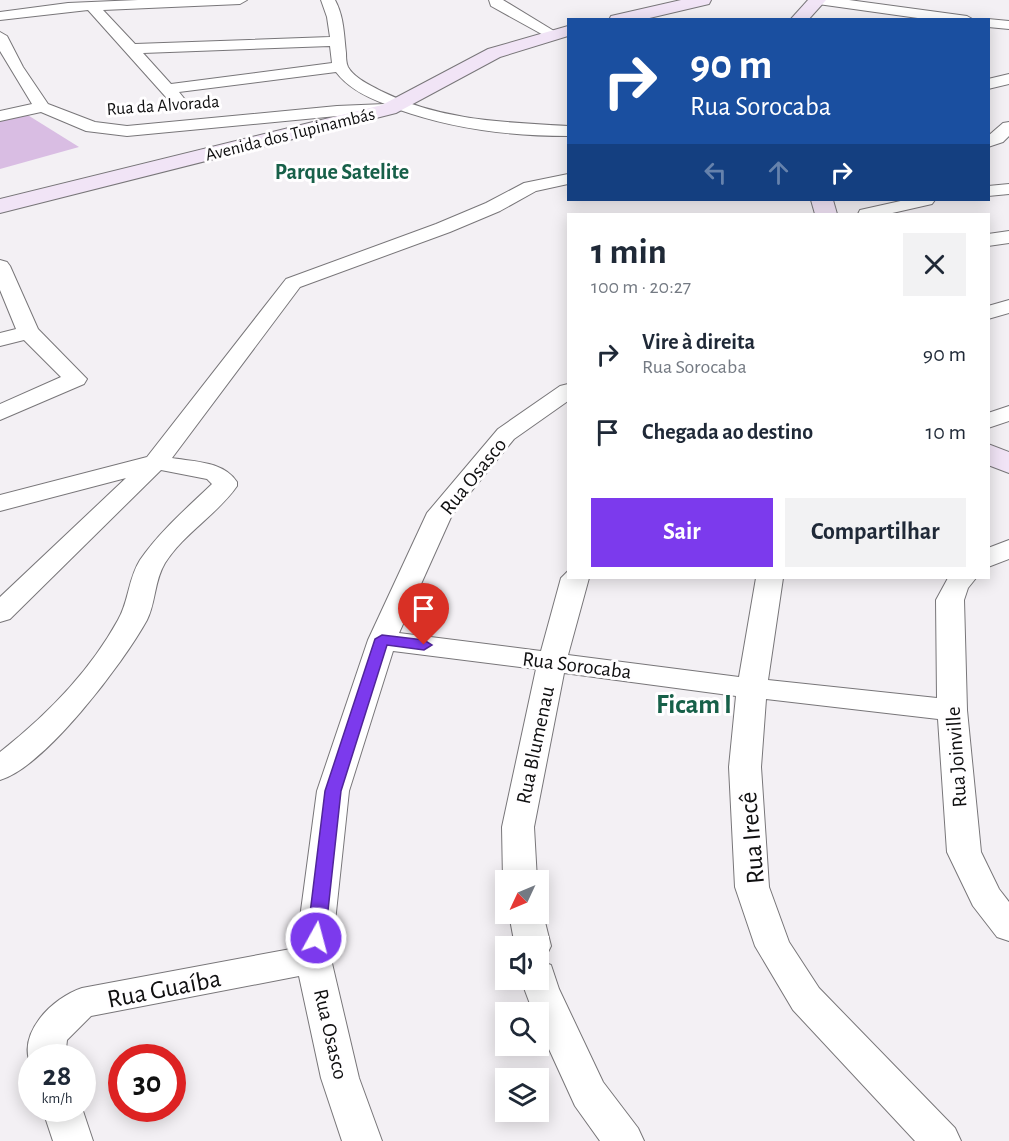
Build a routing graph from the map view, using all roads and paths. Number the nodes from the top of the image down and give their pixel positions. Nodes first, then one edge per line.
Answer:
1 (328, 0) edge
2 (496, 0) edge
3 (703, 0) edge
4 (817, 0) edge
5 (64, 4) edge
6 (237, 4) edge
7 (92, 6) junction
8 (1, 15) edge
9 (626, 18) edge
10 (800, 18) edge
11 (952, 18) edge
12 (990, 22) edge
13 (1009, 26) edge
14 (560, 32) edge
15 (338, 41) junction
16 (3, 46) edge
17 (131, 49) junction
18 (340, 67) junction
19 (8, 68) edge
20 (1009, 79) edge
21 (990, 84) edge
22 (167, 89) junction
23 (42, 107) junction
24 (394, 107) junction
25 (338, 111) junction
26 (0, 116) edge
27 (361, 116) junction
28 (198, 122) junction
29 (1009, 127) edge
30 (567, 131) edge
31 (990, 141) edge
32 (567, 179) edge
33 (1009, 189) edge
34 (990, 191) edge
35 (922, 201) edge
36 (0, 206) edge
37 (871, 213) edge
38 (1009, 237) edge
39 (990, 240) edge
40 (1, 272) edge
41 (1009, 306) edge
42 (990, 312) edge
43 (28, 332) junction
44 (0, 340) edge
45 (567, 393) edge
46 (0, 413) edge
47 (1009, 413) edge
48 (990, 420) edge
49 (990, 454) edge
50 (156, 462) junction
51 (1009, 464) edge
52 (0, 503) edge
53 (1009, 548) edge
54 (990, 558) edge
55 (575, 579) edge
56 (770, 579) edge
57 (961, 579) edge
58 (0, 613) edge
59 (382, 639) junction
60 (552, 662) junction
61 (752, 688) junction
62 (952, 710) junction
63 (0, 769) edge
64 (520, 870) edge
65 (1009, 927) edge
66 (313, 959) junction
67 (541, 990) edge
68 (49, 1044) edge
69 (67, 1122) edge
70 (73, 1141) edge
71 (362, 1141) edge
72 (624, 1141) edge
73 (941, 1141) edge

1 - 15 street
2 - 14 street
3 - 9 street
4 - 10 street
4 - 11 street
5 - 7 street
5 - 8 street
6 - 7 street
7 - 17 street
12 - 13 street
14 - 24 street, Avenida dos Tupinambás
15 - 17 street
15 - 18 street
16 - 19 street
17 - 22 street
18 - 22 street
18 - 24 street
19 - 23 street
20 - 21 street
22 - 28 street
23 - 26 street
23 - 28 street, Rua da Alvorada
24 - 25 street, Rua da Alvorada
24 - 27 street, Avenida dos Tupinambás
24 - 30 street, Rua da Alvorada
25 - 27 street, Rua da Alvorada
25 - 28 street, Rua da Alvorada
27 - 36 street, Avenida dos Tupinambás
29 - 31 street
32 - 50 street
33 - 34 street
35 - 37 street
38 - 39 street
40 - 43 street
41 - 42 street
43 - 44 street
43 - 46 street
45 - 59 street, Rua Osasco
47 - 48 street
49 - 51 street
50 - 52 street
50 - 58 street
50 - 63 street
53 - 54 street
55 - 60 street, Rua Blumenau
56 - 61 street, Rua Irecê
57 - 62 street, Rua Joinville
59 - 60 street, Rua Sorocaba
59 - 66 street, Rua Osasco
60 - 61 street, Rua Sorocaba
60 - 64 street, Rua Blumenau
61 - 62 street, Rua Sorocaba
61 - 73 street, Rua Irecê
62 - 65 street, Rua Joinville
66 - 68 street, Rua Guaíba
66 - 71 street, Rua Osasco
67 - 72 street
69 - 70 street

